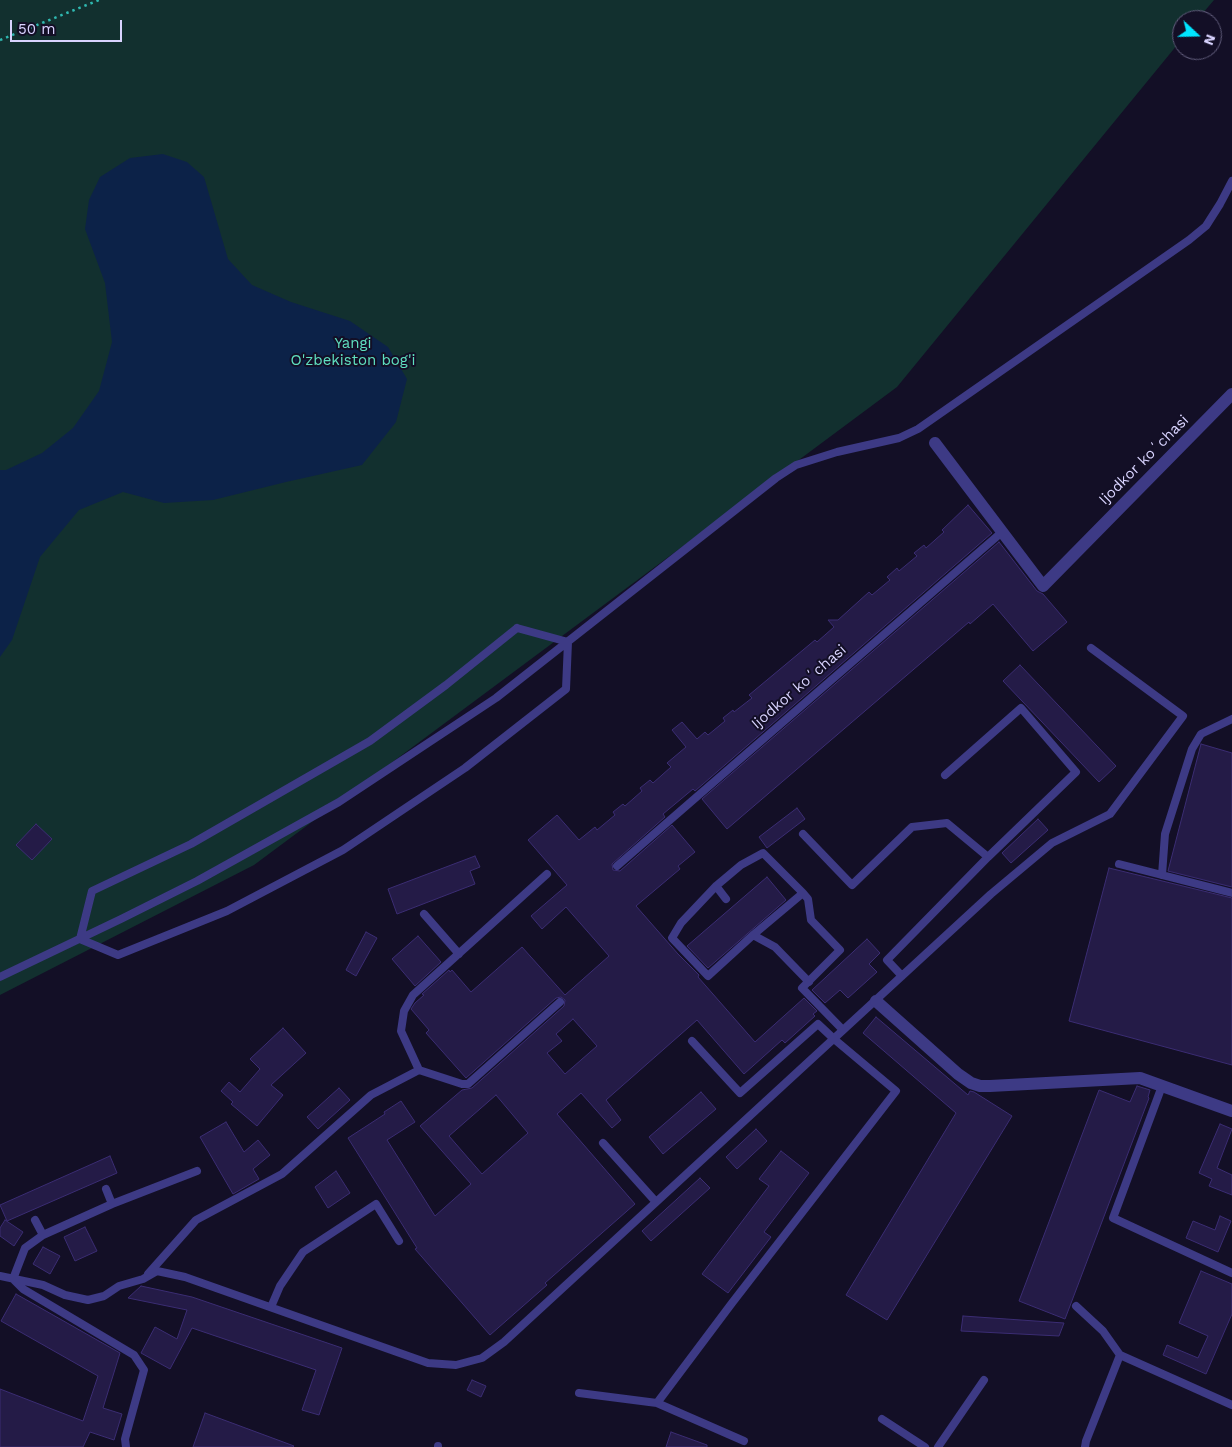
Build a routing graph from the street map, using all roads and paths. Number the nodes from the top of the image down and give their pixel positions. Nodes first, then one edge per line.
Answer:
1 (99, 0) edge
2 (0, 40) edge
3 (1232, 181) edge
4 (1232, 394) edge
5 (935, 443) dead end
6 (1002, 532) junction
7 (568, 642) junction
8 (1091, 648) dead end
9 (1232, 719) edge
10 (945, 775) dead end
11 (803, 834) dead end
12 (988, 857) junction
13 (1119, 864) dead end
14 (617, 866) dead end
15 (547, 874) dead end
16 (1162, 875) junction
17 (716, 886) junction
18 (803, 893) junction
19 (1232, 893) edge
20 (726, 899) dead end
21 (424, 914) dead end
22 (753, 935) junction
23 (80, 938) junction
24 (459, 954) junction
25 (902, 976) junction
26 (0, 977) edge
27 (809, 982) junction
28 (876, 1001) junction
29 (560, 1002) dead end
30 (843, 1030) junction
31 (834, 1040) junction
32 (692, 1041) dead end
33 (419, 1070) junction
34 (1162, 1086) junction
35 (1232, 1111) edge
36 (602, 1143) dead end
37 (197, 1171) dead end
38 (106, 1189) dead end
39 (656, 1202) junction
40 (112, 1204) junction
41 (35, 1220) dead end
42 (43, 1235) junction
43 (399, 1242) dead end
44 (1232, 1273) edge
45 (0, 1276) edge
46 (13, 1279) junction
47 (143, 1279) junction
48 (1076, 1306) dead end
49 (271, 1307) junction
50 (1120, 1355) junction
51 (984, 1380) dead end
52 (580, 1393) dead end
53 (657, 1403) junction
54 (1232, 1405) edge
55 (882, 1419) dead end
56 (744, 1441) dead end
57 (126, 1447) edge
58 (925, 1447) edge
59 (938, 1447) edge
60 (1086, 1447) edge

1 - 2 path
3 - 7 lane
4 - 6 street, Ijodkor koʻchasi
5 - 6 street, Ijodkor koʻchasi
6 - 14 lane, Ijodkor koʻchasi
7 - 23 lane
7 - 23 lane
7 - 23 lane
8 - 25 lane
9 - 16 lane
10 - 12 lane
11 - 12 lane
12 - 25 lane
13 - 16 lane
15 - 24 lane
16 - 19 lane
17 - 18 lane
17 - 20 lane
17 - 22 lane
18 - 22 lane
18 - 27 lane
21 - 24 lane
22 - 27 lane
23 - 26 lane
24 - 33 lane
25 - 28 lane
27 - 30 lane
28 - 30 lane
28 - 34 street
29 - 33 lane
30 - 31 lane
31 - 32 lane
31 - 39 lane
31 - 53 lane
33 - 47 lane
34 - 35 street
34 - 44 lane
36 - 39 lane
37 - 40 lane
38 - 40 lane
39 - 49 lane
40 - 42 lane
41 - 42 lane
42 - 46 lane
43 - 49 lane
45 - 46 lane
46 - 47 lane
46 - 57 lane
47 - 49 lane
48 - 50 lane
50 - 54 lane
50 - 60 lane
51 - 59 lane
52 - 53 lane
53 - 56 lane
55 - 58 lane

